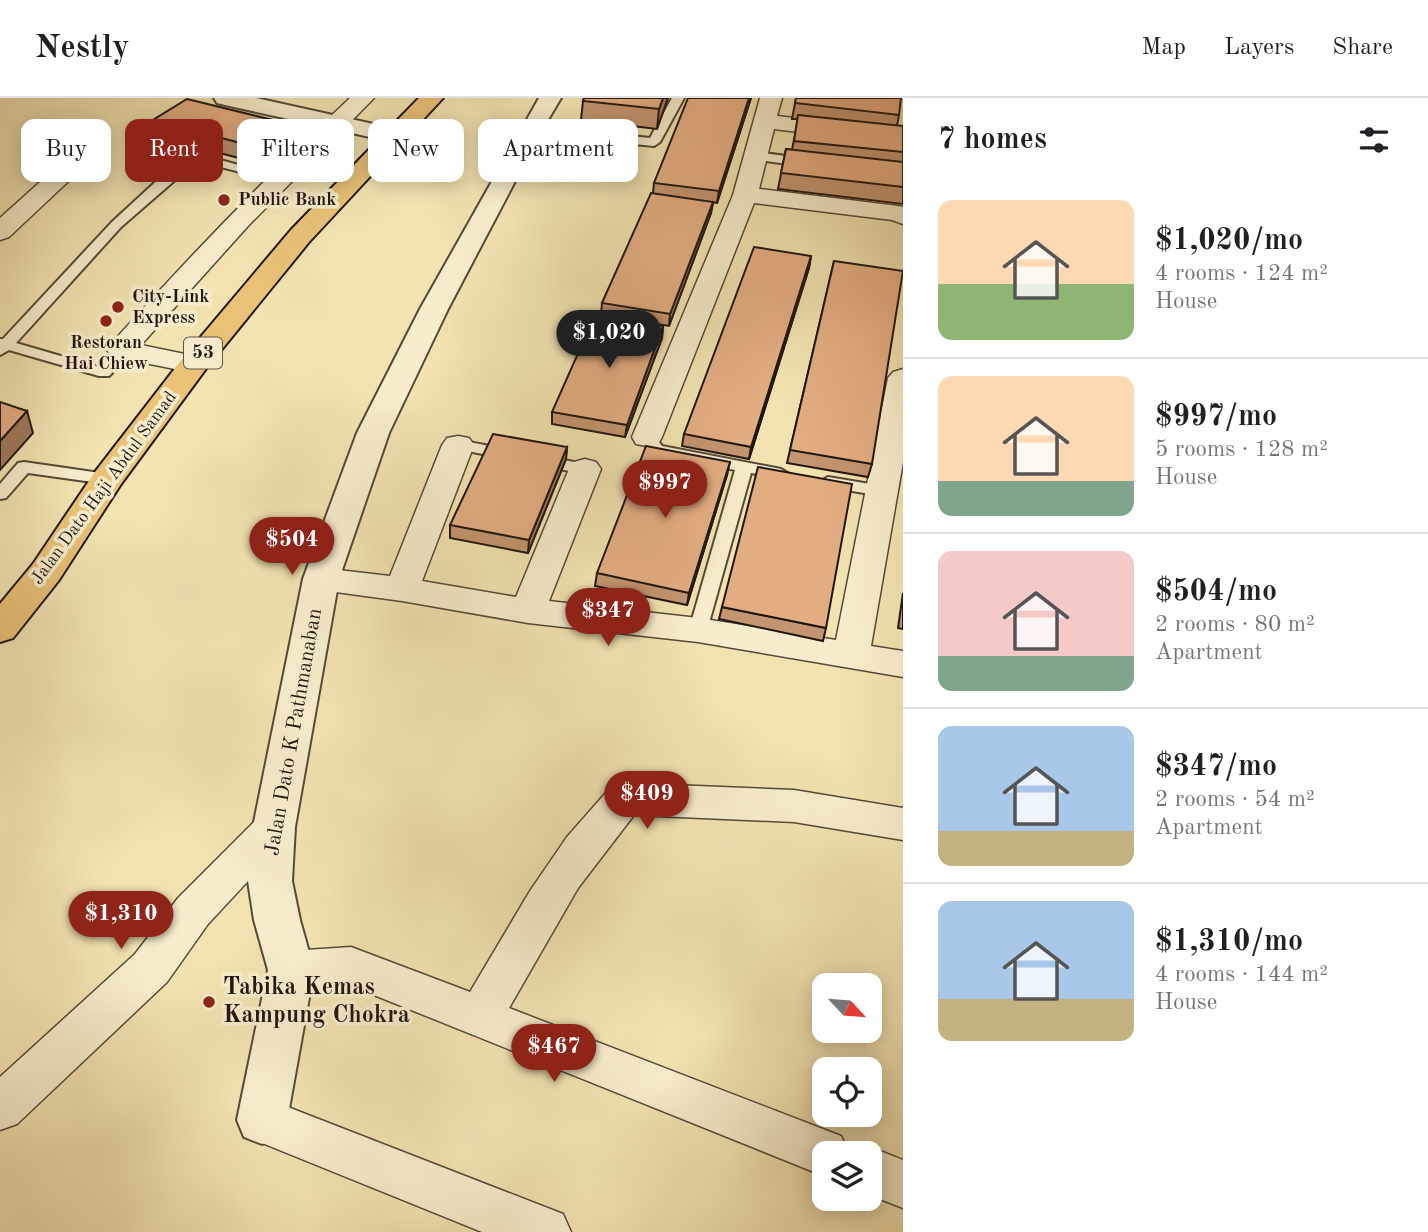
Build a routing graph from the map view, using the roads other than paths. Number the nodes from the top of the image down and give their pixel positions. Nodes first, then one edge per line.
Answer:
1 (225, 98) edge
2 (363, 98) edge
3 (432, 98) edge
4 (550, 98) edge
5 (678, 98) edge
6 (768, 109) edge
7 (315, 119) edge
8 (341, 119) edge
9 (413, 119) edge
10 (537, 119) edge
11 (903, 138) edge
12 (638, 140) edge
13 (755, 156) junction
14 (822, 164) edge
15 (368, 166) edge
16 (237, 167) edge
17 (54, 182) edge
18 (276, 182) edge
19 (502, 182) edge
20 (745, 195) junction
21 (903, 216) edge
22 (2, 229) edge
23 (2, 346) edge
24 (121, 350) junction
25 (194, 363) junction
26 (104, 373) joint
27 (903, 378) edge
28 (899, 422) edge
29 (648, 437) joint
30 (458, 445) joint
31 (744, 468) junction
32 (585, 469) joint
33 (107, 479) junction
34 (882, 491) junction
35 (0, 494) edge
36 (321, 579) junction
37 (402, 589) junction
38 (528, 611) junction
39 (0, 629) edge
40 (698, 630) junction
41 (851, 655) junction
42 (903, 664) edge
43 (903, 824) edge
44 (274, 827) junction
45 (291, 970) junction
46 (479, 1018) junction
47 (0, 1108) edge
48 (262, 1120) joint
49 (812, 1148) edge
50 (882, 1176) edge
51 (903, 1184) edge
52 (545, 1232) edge

1 - 7 street
2 - 8 street
3 - 9 main road, Jalan Dato Haji Abdul Samad / 53
4 - 10 street, Jalan Dato K Pathmanaban
5 - 12 lane
6 - 11 street
6 - 13 street
13 - 14 lane
13 - 20 street
15 - 25 main road, Jalan Dato Haji Abdul Samad / 53
16 - 23 lane
17 - 22 street
18 - 24 street
19 - 36 street, Jalan Dato K Pathmanaban
20 - 21 street
20 - 29 street
23 - 26 lane
24 - 25 street
24 - 26 street
25 - 33 main road, Jalan Dato Haji Abdul Samad / 53
27 - 28 street
28 - 34 street
29 - 31 lane
30 - 32 lane
30 - 37 street
31 - 34 lane
31 - 40 lane
32 - 38 street
33 - 35 lane
33 - 39 main road, Jalan Dato Haji Abdul Samad / 53
34 - 41 street
36 - 37 street
36 - 44 street, Jalan Dato K Pathmanaban
37 - 38 street
38 - 40 street
40 - 41 street
41 - 42 street
43 - 46 street
44 - 45 street, Jalan Dato K Pathmanaban
44 - 47 street
45 - 46 street
45 - 48 street, Jalan Dato K Pathmanaban
46 - 49 street
48 - 52 street
50 - 51 street

